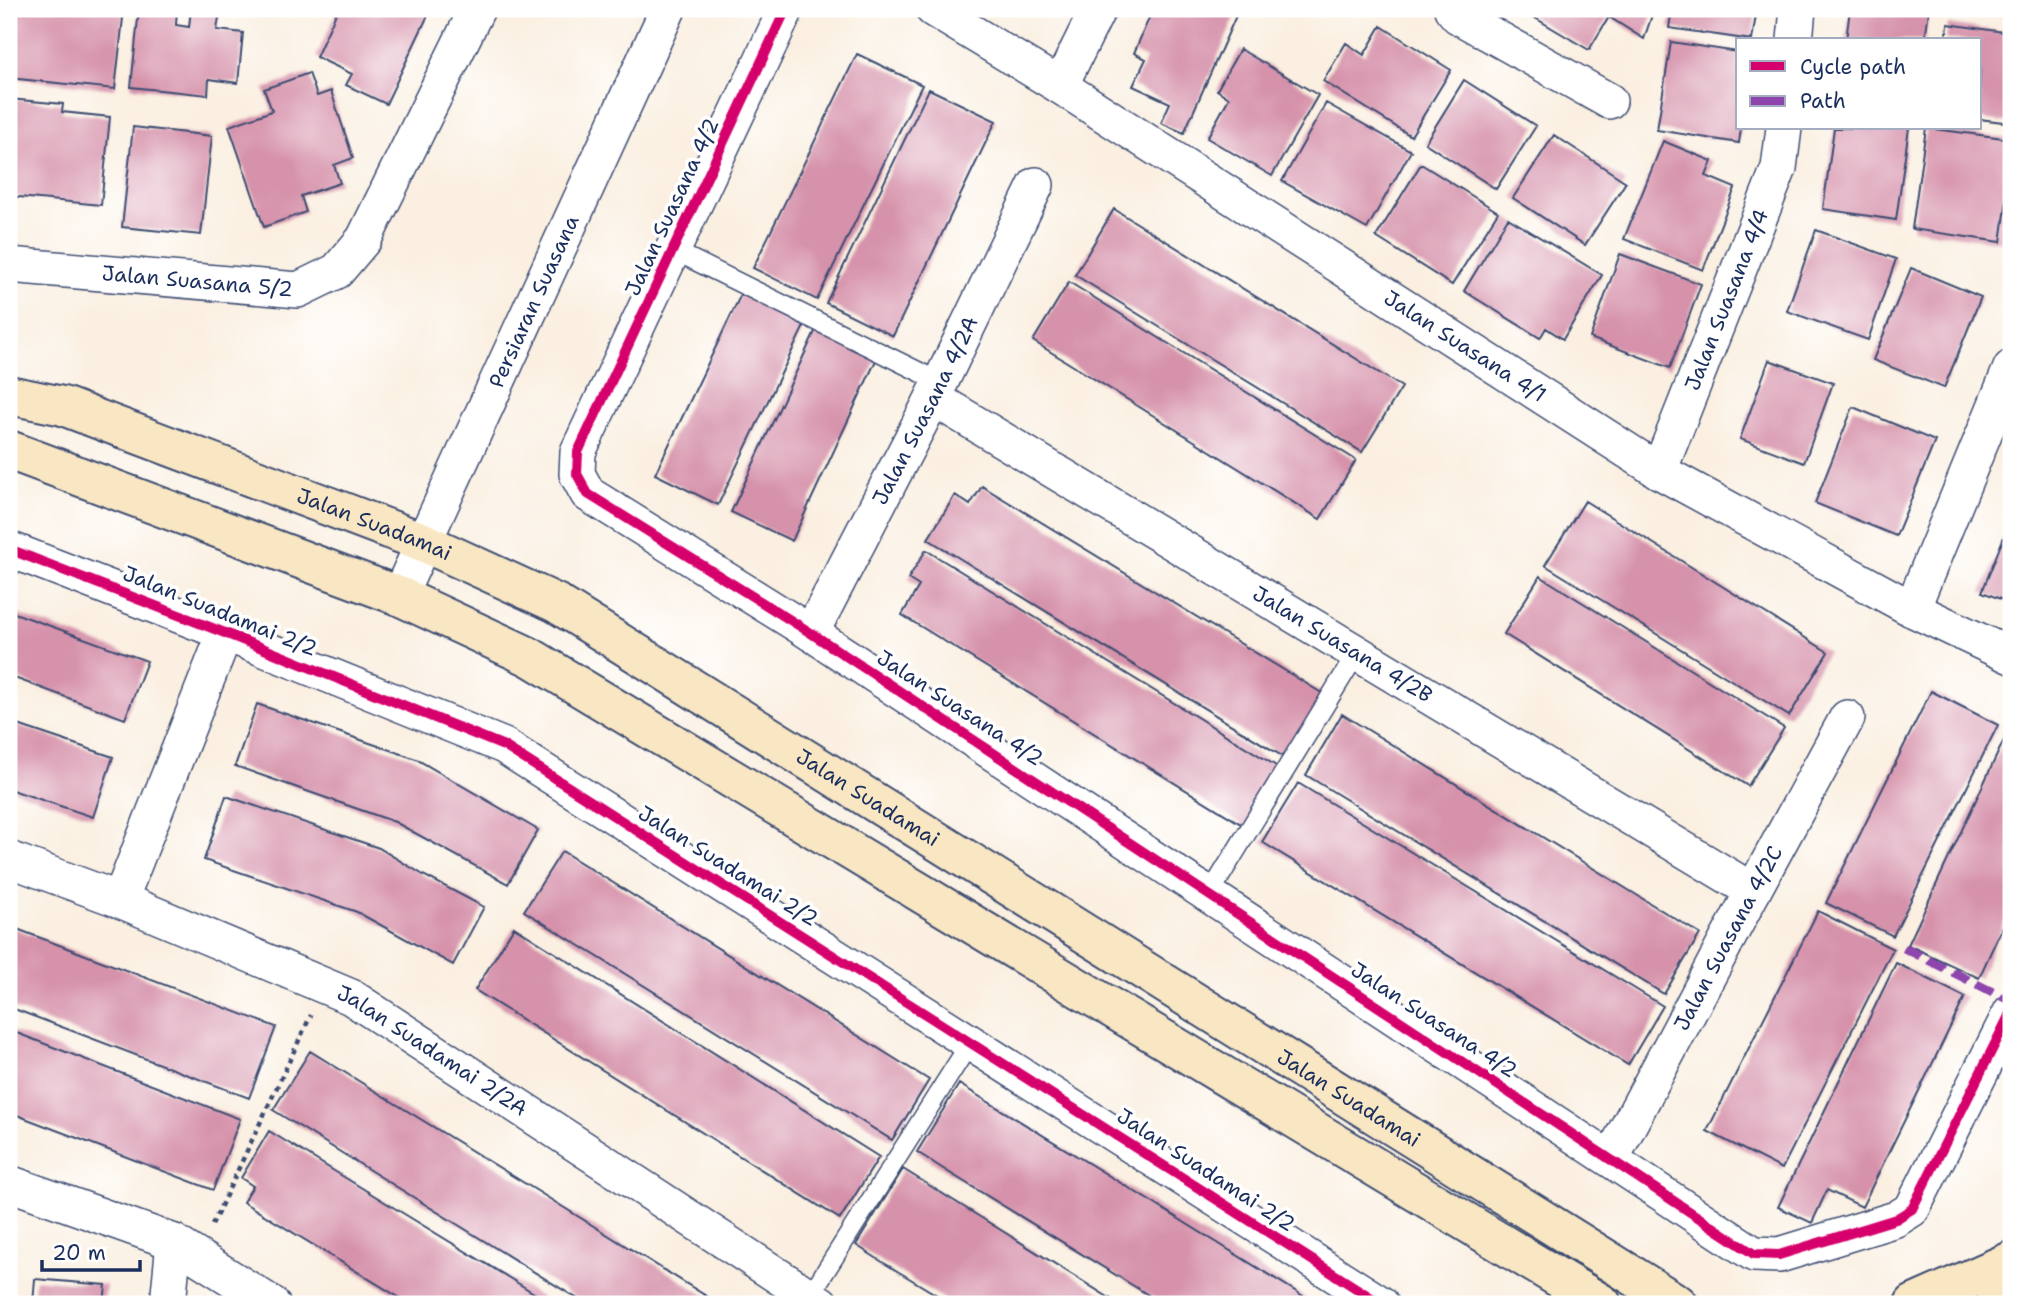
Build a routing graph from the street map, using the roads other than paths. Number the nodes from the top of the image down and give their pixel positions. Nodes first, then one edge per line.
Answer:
1 (477, 9) edge
2 (668, 9) edge
3 (786, 9) edge
4 (933, 9) edge
5 (1098, 9) edge
6 (1452, 9) edge
7 (1798, 9) edge
8 (1795, 38) edge
9 (1060, 86) junction
10 (1609, 101) dead end
11 (1784, 130) edge
12 (1036, 185) dead end
13 (673, 250) junction
14 (9, 265) edge
15 (2011, 368) edge
16 (937, 390) junction
17 (9, 395) edge
18 (9, 450) edge
19 (1659, 471) junction
20 (423, 542) junction
21 (9, 549) edge
22 (399, 596) junction
23 (1912, 609) junction
24 (225, 633) junction
25 (811, 633) junction
26 (1357, 653) junction
27 (2011, 656) edge
28 (1847, 718) dead end
29 (9, 859) edge
30 (1752, 891) junction
31 (1209, 895) junction
32 (120, 900) junction
33 (2011, 1012) edge
34 (970, 1042) junction
35 (1611, 1159) junction
36 (9, 1183) edge
37 (186, 1250) junction
38 (2011, 1261) edge
39 (2011, 1275) edge
40 (812, 1302) edge
41 (169, 1304) edge
42 (272, 1304) edge
43 (1381, 1304) edge
44 (1602, 1304) edge
45 (1678, 1304) edge
46 (1914, 1304) edge
47 (1995, 1304) edge

1 - 14 street, Jalan Suasana 5/2
2 - 20 street, Persiaran Suasana
3 - 13 street, Jalan Suasana 4/2
4 - 9 street, Jalan Suasana 4/1
5 - 9 street
6 - 10 street
7 - 8 street
9 - 19 street, Jalan Suasana 4/1
11 - 19 street, Jalan Suasana 4/4
12 - 16 street, Jalan Suasana 4/2A
13 - 16 lane
13 - 25 street, Jalan Suasana 4/2
15 - 23 street
16 - 25 street, Jalan Suasana 4/2A
16 - 26 street, Jalan Suasana 4/2B
17 - 20 main road, Jalan Suadamai
18 - 22 main road
19 - 23 street, Jalan Suasana 4/1
20 - 22 street, Persiaran Suasana
20 - 45 main road, Jalan Suadamai
21 - 24 street, Jalan Suadamai 2/2
22 - 44 main road
23 - 27 street, Jalan Suasana 4/1
24 - 32 street
24 - 34 street, Jalan Suadamai 2/2
25 - 31 street, Jalan Suasana 4/2
26 - 30 street, Jalan Suasana 4/2B
26 - 31 lane
28 - 30 street, Jalan Suasana 4/2C
29 - 32 street, Jalan Suadamai 2/2A
30 - 35 street, Jalan Suasana 4/2C
31 - 35 street, Jalan Suasana 4/2
32 - 40 street, Jalan Suadamai 2/2A
33 - 35 street, Jalan Suasana 4/2
34 - 40 lane
34 - 43 street, Jalan Suadamai 2/2
36 - 37 street
37 - 41 street
37 - 42 street
38 - 46 main road
39 - 47 main road

